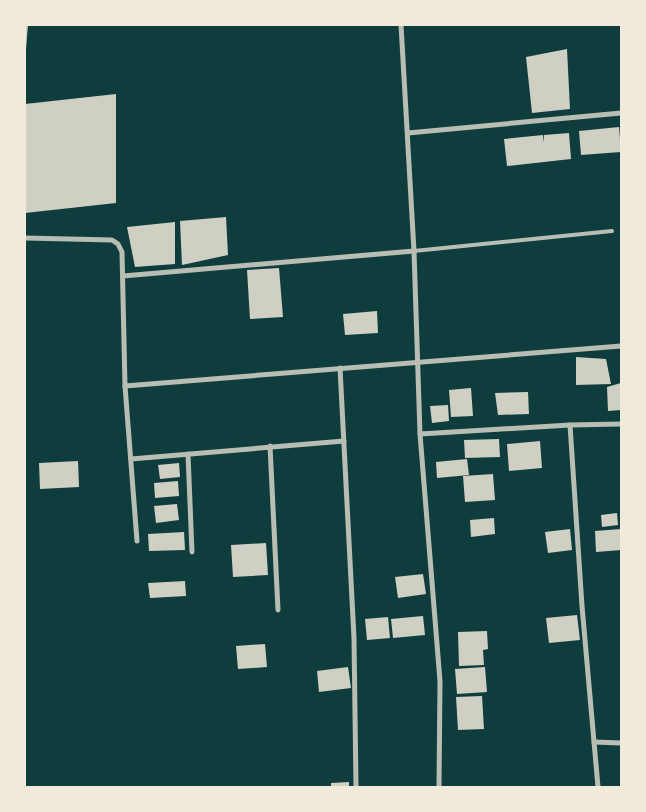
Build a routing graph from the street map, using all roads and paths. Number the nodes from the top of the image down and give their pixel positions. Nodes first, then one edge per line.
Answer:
1 (401, 25) edge
2 (621, 113) edge
3 (408, 133) junction
4 (612, 231) dead end
5 (25, 238) edge
6 (414, 251) junction
7 (124, 276) junction
8 (621, 346) edge
9 (418, 362) junction
10 (340, 368) junction
11 (125, 386) junction
12 (621, 424) edge
13 (570, 425) junction
14 (420, 434) junction
15 (344, 441) junction
16 (270, 446) junction
17 (188, 454) junction
18 (131, 460) junction
19 (137, 541) dead end
20 (192, 552) dead end
21 (278, 610) dead end
22 (594, 742) junction
23 (621, 743) edge
24 (356, 787) edge
25 (439, 787) edge
26 (598, 787) edge

1 - 3 street
2 - 3 street
3 - 6 street
4 - 6 lane
5 - 7 street
6 - 7 street
6 - 9 street
7 - 11 street
8 - 9 street
9 - 10 street
9 - 14 street
10 - 11 street
10 - 15 street
11 - 18 street
12 - 13 street
13 - 14 street
13 - 22 street
14 - 25 street
15 - 16 street
15 - 24 street
16 - 17 street
16 - 21 street
17 - 18 street
17 - 20 street
18 - 19 street
22 - 23 street
22 - 26 street

